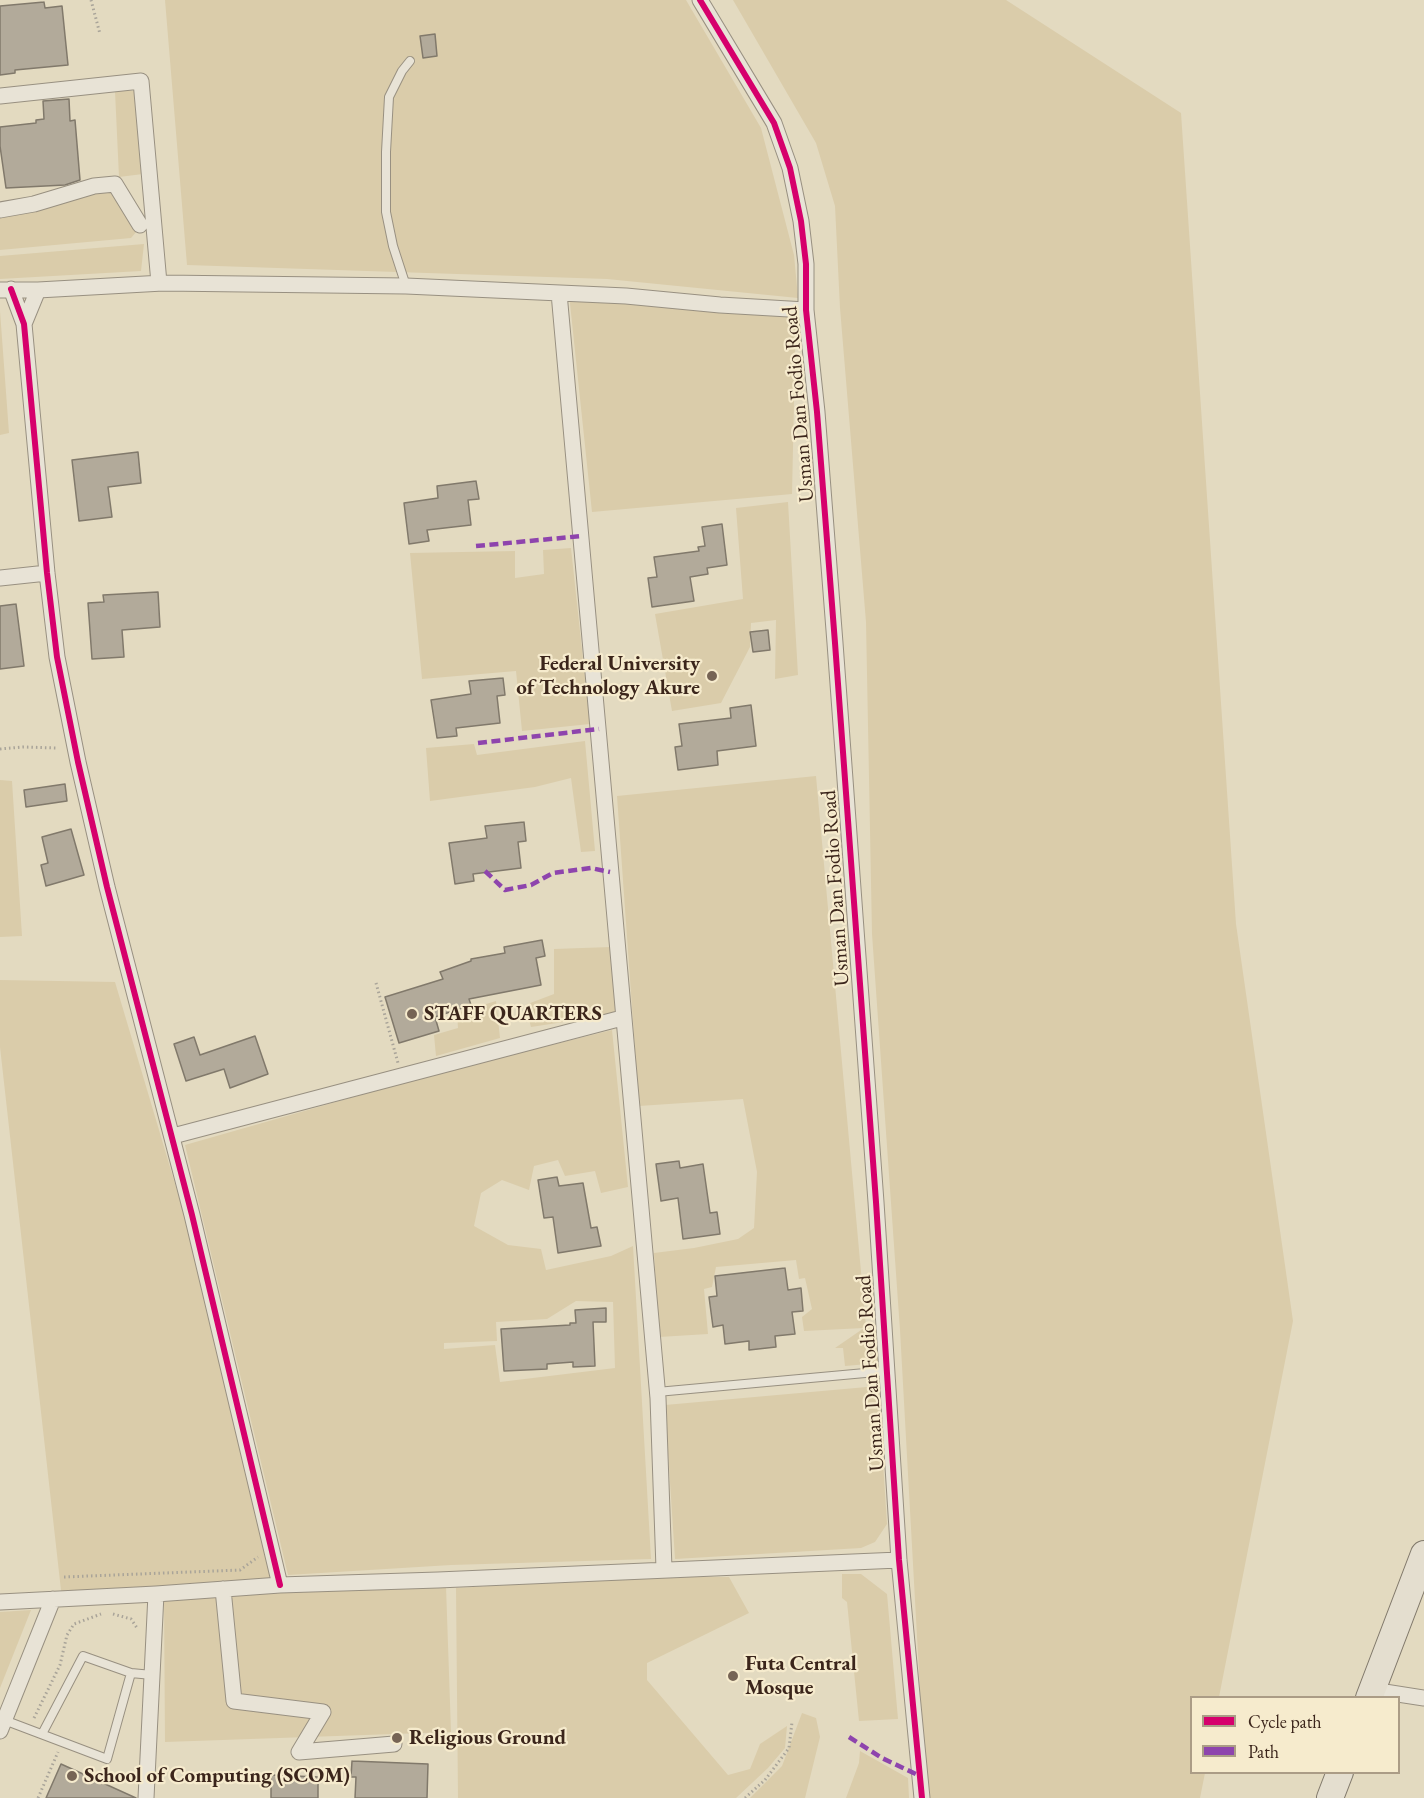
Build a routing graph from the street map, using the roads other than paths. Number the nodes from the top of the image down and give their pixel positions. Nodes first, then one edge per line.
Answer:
1 (700, 0) edge
2 (410, 62) dead end
3 (0, 96) edge
4 (0, 210) edge
5 (140, 225) dead end
6 (159, 283) junction
7 (406, 286) junction
8 (6, 289) edge
9 (39, 290) junction
10 (559, 293) junction
11 (806, 310) junction
12 (24, 324) junction
13 (47, 573) junction
14 (0, 578) edge
15 (622, 1018) junction
16 (172, 1136) junction
17 (887, 1371) junction
18 (657, 1392) junction
19 (1424, 1554) edge
20 (899, 1560) junction
21 (664, 1569) junction
22 (280, 1585) junction
23 (223, 1589) junction
24 (156, 1594) junction
25 (53, 1599) junction
26 (0, 1602) edge
27 (131, 1673) junction
28 (152, 1675) junction
29 (1370, 1694) edge
30 (1397, 1696) edge
31 (1400, 1696) edge
32 (1424, 1698) edge
33 (2, 1725) edge
34 (42, 1734) junction
35 (394, 1744) dead end
36 (1340, 1774) edge
37 (146, 1798) edge
38 (922, 1798) edge
39 (1330, 1798) edge

1 - 11 street, Usman Dan Fodio Road
2 - 7 lane
3 - 6 street
4 - 5 street
6 - 7 street
6 - 9 street
7 - 10 street
8 - 9 street
8 - 12 street
9 - 12 street
10 - 11 street
10 - 15 street
11 - 17 street, Usman Dan Fodio Road
12 - 13 street
13 - 14 street
13 - 16 street
15 - 16 street
15 - 18 street
16 - 22 street
17 - 18 lane
17 - 20 street, Usman Dan Fodio Road
18 - 21 street
19 - 29 highway
20 - 21 street
20 - 38 street, Usman Dan Fodio Road
21 - 22 street
22 - 23 street
23 - 24 street
23 - 35 street
24 - 25 street
24 - 28 street
25 - 26 street
25 - 33 street
27 - 28 lane
27 - 34 lane
27 - 34 lane
28 - 37 street
29 - 30 street
31 - 32 street
33 - 34 lane
36 - 39 highway

